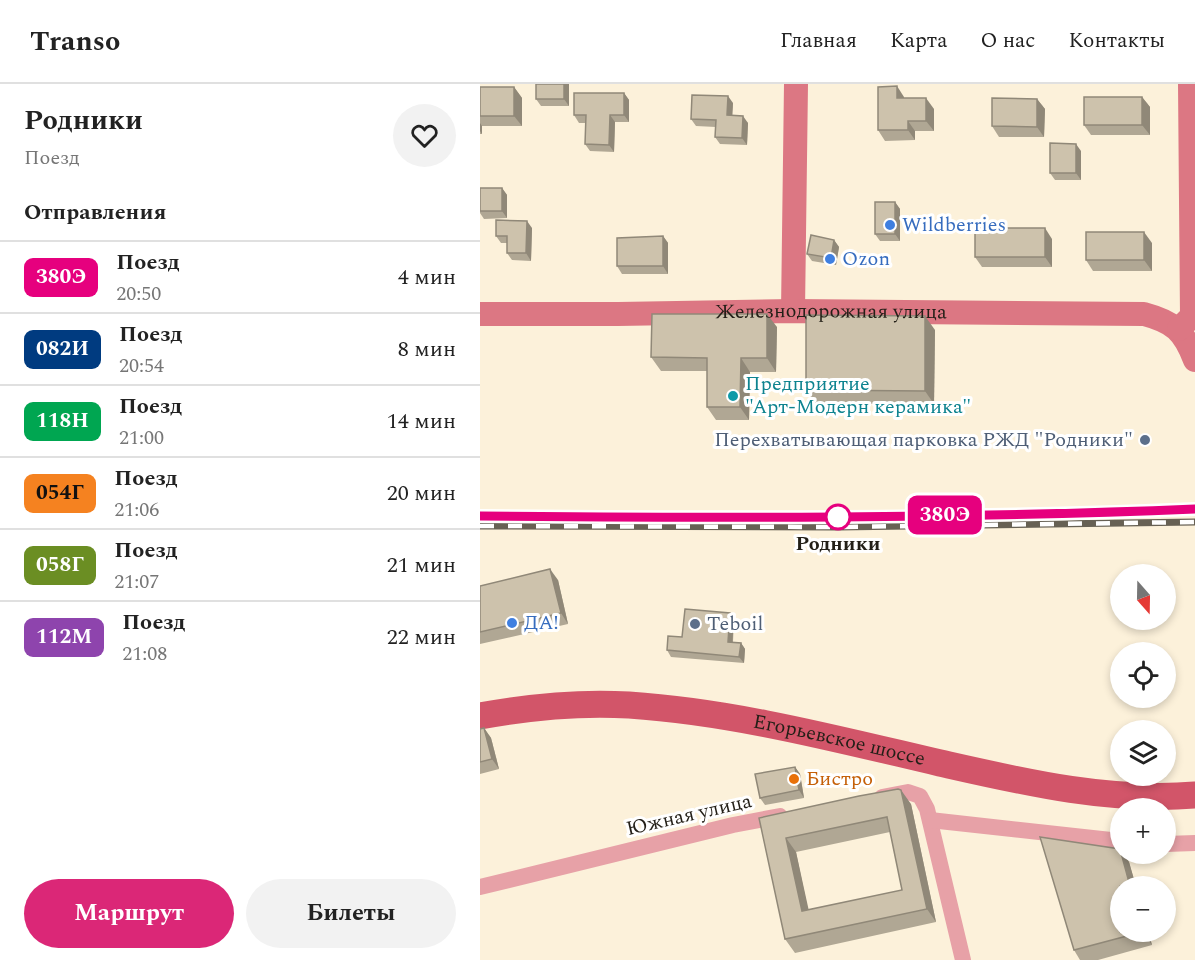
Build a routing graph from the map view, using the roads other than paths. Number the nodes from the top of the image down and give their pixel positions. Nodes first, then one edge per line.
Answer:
1 (796, 84) edge
2 (1190, 84) edge
3 (793, 311) junction
4 (480, 314) edge
5 (1189, 320) edge
6 (1195, 360) edge
7 (480, 716) edge
8 (1195, 795) edge
9 (861, 801) edge
10 (791, 814) edge
11 (930, 820) junction
12 (1110, 840) edge
13 (1195, 843) edge
14 (1176, 844) edge
15 (480, 887) edge
16 (963, 960) edge

1 - 3 main road
2 - 5 main road
3 - 4 main road, Железнодорожная улица
3 - 5 main road, Железнодорожная улица
5 - 6 main road
7 - 8 main road, Егорьевское шоссе
9 - 11 street
10 - 15 street, Южная улица
11 - 12 street
11 - 16 street
13 - 14 street

